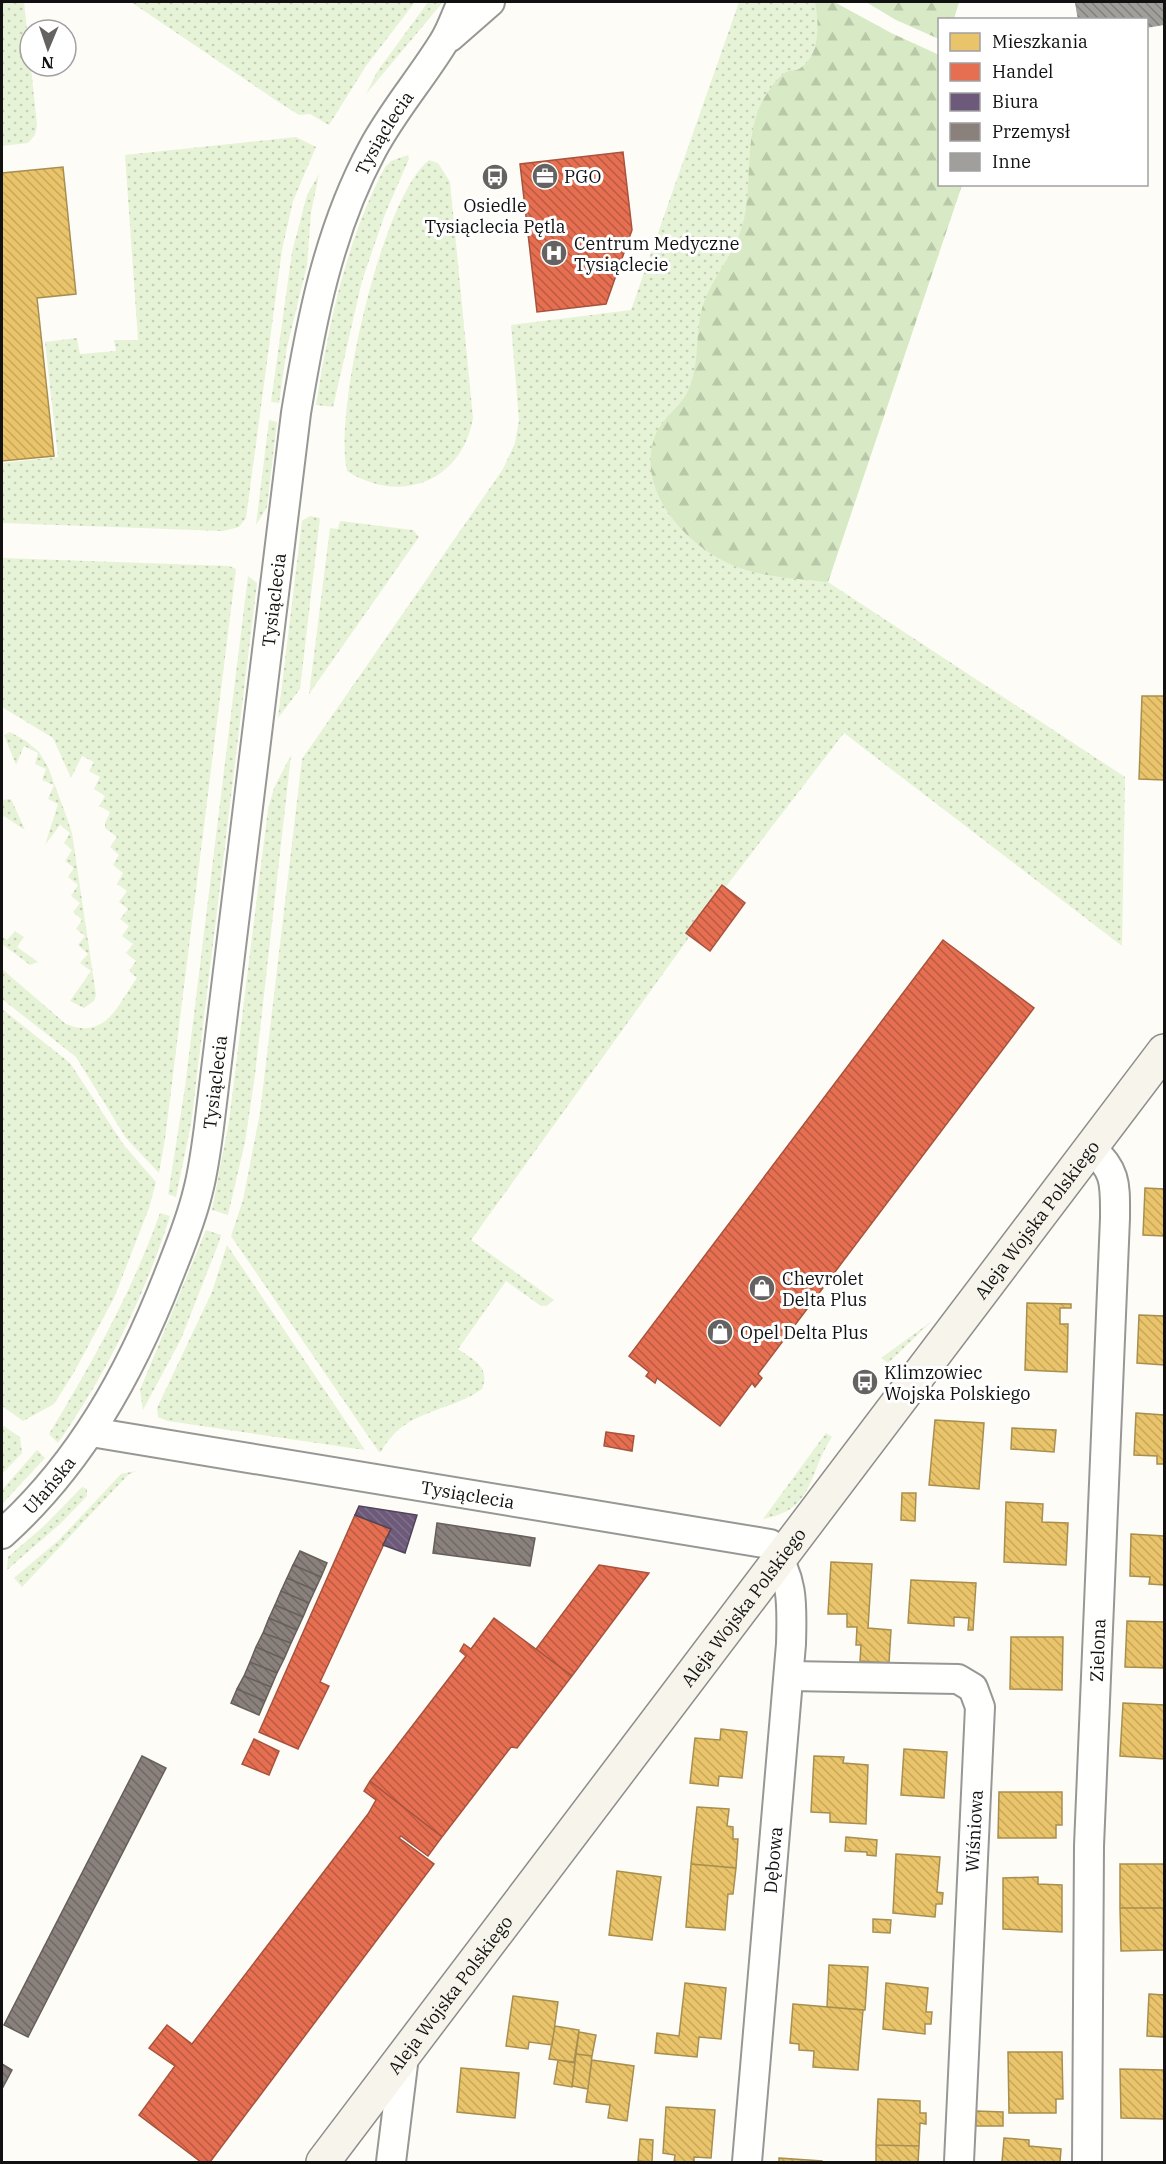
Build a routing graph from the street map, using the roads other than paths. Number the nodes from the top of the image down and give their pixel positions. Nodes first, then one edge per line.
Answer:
1 (462, 2) edge
2 (490, 2) edge
3 (444, 42) junction
4 (1164, 1051) edge
5 (1091, 1148) junction
6 (91, 1432) junction
7 (2, 1534) edge
8 (780, 1559) junction
9 (789, 1676) junction
10 (404, 2056) junction
11 (323, 2163) edge
12 (391, 2163) edge
13 (747, 2163) edge
14 (959, 2163) edge
15 (1086, 2163) edge

1 - 3 street, Tysiąclecia
2 - 3 street, Tysiąclecia
3 - 6 street, Tysiąclecia
4 - 5 main road, Aleja Wojska Polskiego
5 - 8 main road, Aleja Wojska Polskiego
5 - 15 street, Zielona
6 - 7 street, Ułańska
6 - 8 street, Tysiąclecia
8 - 9 street, Dębowa
8 - 10 main road, Aleja Wojska Polskiego
9 - 13 street, Dębowa
9 - 14 street, Wiśniowa
10 - 11 main road, Aleja Wojska Polskiego
10 - 12 street

